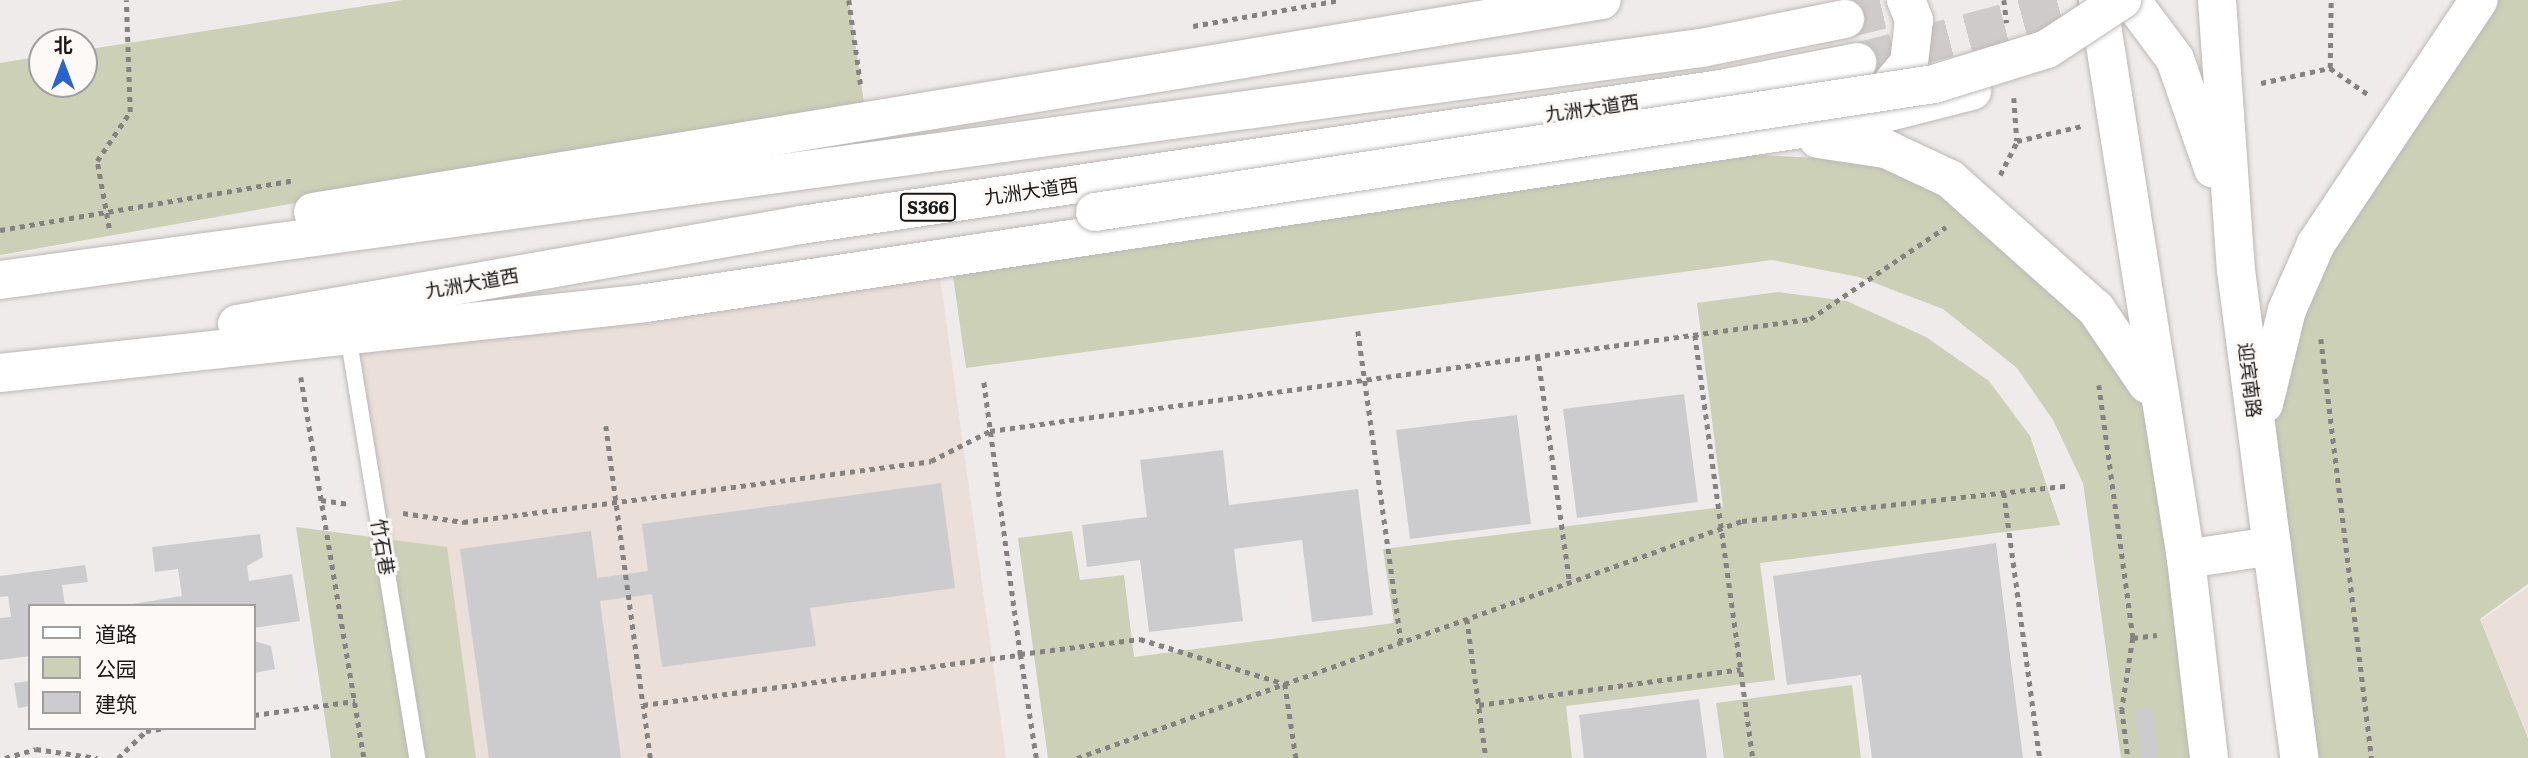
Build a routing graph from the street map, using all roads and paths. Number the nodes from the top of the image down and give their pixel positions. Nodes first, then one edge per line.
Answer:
1 (126, 0) edge
2 (849, 0) edge
3 (1602, 0) edge
4 (1906, 0) edge
5 (2217, 0) edge
6 (2479, 0) edge
7 (2122, 3) edge
8 (1845, 19) tunnel mouth
9 (1857, 62) tunnel mouth
10 (866, 118) junction
11 (1854, 121) junction
12 (1722, 142) junction
13 (1985, 207) junction
14 (113, 249) junction
15 (0, 270) edge
16 (2236, 270) junction
17 (0, 281) edge
18 (2322, 324) dead end
19 (1358, 331) dead end
20 (1695, 335) junction
21 (351, 351) junction
22 (1538, 356) junction
23 (294, 363) junction
24 (0, 369) edge
25 (2095, 375) dead end
26 (983, 378) dead end
27 (1365, 378) junction
28 (2158, 406) junction
29 (606, 426) dead end
30 (989, 431) junction
31 (2258, 438) junction
32 (2066, 486) dead end
33 (2004, 493) junction
34 (321, 500) junction
35 (616, 501) junction
36 (376, 509) junction
37 (1721, 528) junction
38 (2272, 546) junction
39 (2186, 559) junction
40 (1570, 583) junction
41 (1467, 619) junction
42 (2155, 621) dead end
43 (2157, 635) junction
44 (2133, 638) junction
45 (1401, 642) junction
46 (2159, 645) dead end
47 (1020, 654) junction
48 (1741, 669) junction
49 (1286, 684) junction
50 (355, 701) junction
51 (643, 705) junction
52 (1479, 705) junction
53 (256, 715) edge
54 (152, 730) edge
55 (5, 758) edge
56 (97, 758) edge
57 (118, 758) edge
58 (364, 758) edge
59 (417, 758) edge
60 (650, 758) edge
61 (1036, 758) edge
62 (1077, 758) edge
63 (1296, 758) edge
64 (1486, 758) edge
65 (1753, 758) edge
66 (2040, 758) edge
67 (2128, 758) edge
68 (2209, 758) edge
69 (2299, 758) edge
70 (2372, 758) edge

1 - 14 path
2 - 10 path
3 - 10 main road
4 - 11 main road
5 - 16 main road, 迎宾南路
6 - 31 main road
7 - 11 main road
7 - 16 main road
7 - 24 main road, bridge
7 - 28 main road
8 - 17 main road
9 - 24 main road, 九洲大道西 / S366
10 - 14 main road
11 - 12 main road
12 - 13 main road
12 - 21 main road
13 - 20 path
13 - 28 main road
14 - 15 main road
16 - 31 main road, 迎宾南路
18 - 70 path
19 - 27 path
20 - 22 path
20 - 37 path
21 - 23 main road
21 - 23 path
21 - 36 lane, 竹石巷
22 - 27 path
22 - 40 path
23 - 24 main road
23 - 34 path
25 - 44 path
26 - 30 path
27 - 30 path
27 - 45 path
28 - 39 main road
29 - 35 path
30 - 35 path
30 - 47 path
31 - 38 main road, 迎宾南路
32 - 33 path
33 - 37 path
33 - 66 path
34 - 36 path
34 - 50 path
35 - 36 path
35 - 51 path
36 - 59 lane, 竹石巷
37 - 40 path
37 - 48 path
38 - 39 main road
38 - 69 main road, 迎宾南路
39 - 68 main road
40 - 41 path
41 - 45 path
41 - 52 path
42 - 43 path
43 - 44 path
43 - 46 path
44 - 67 path
45 - 49 path
47 - 49 path
47 - 51 path
47 - 61 path
48 - 52 path
48 - 65 path
49 - 62 path
49 - 63 path
50 - 53 path
50 - 58 path
51 - 60 path
52 - 64 path
54 - 57 path
55 - 56 path

